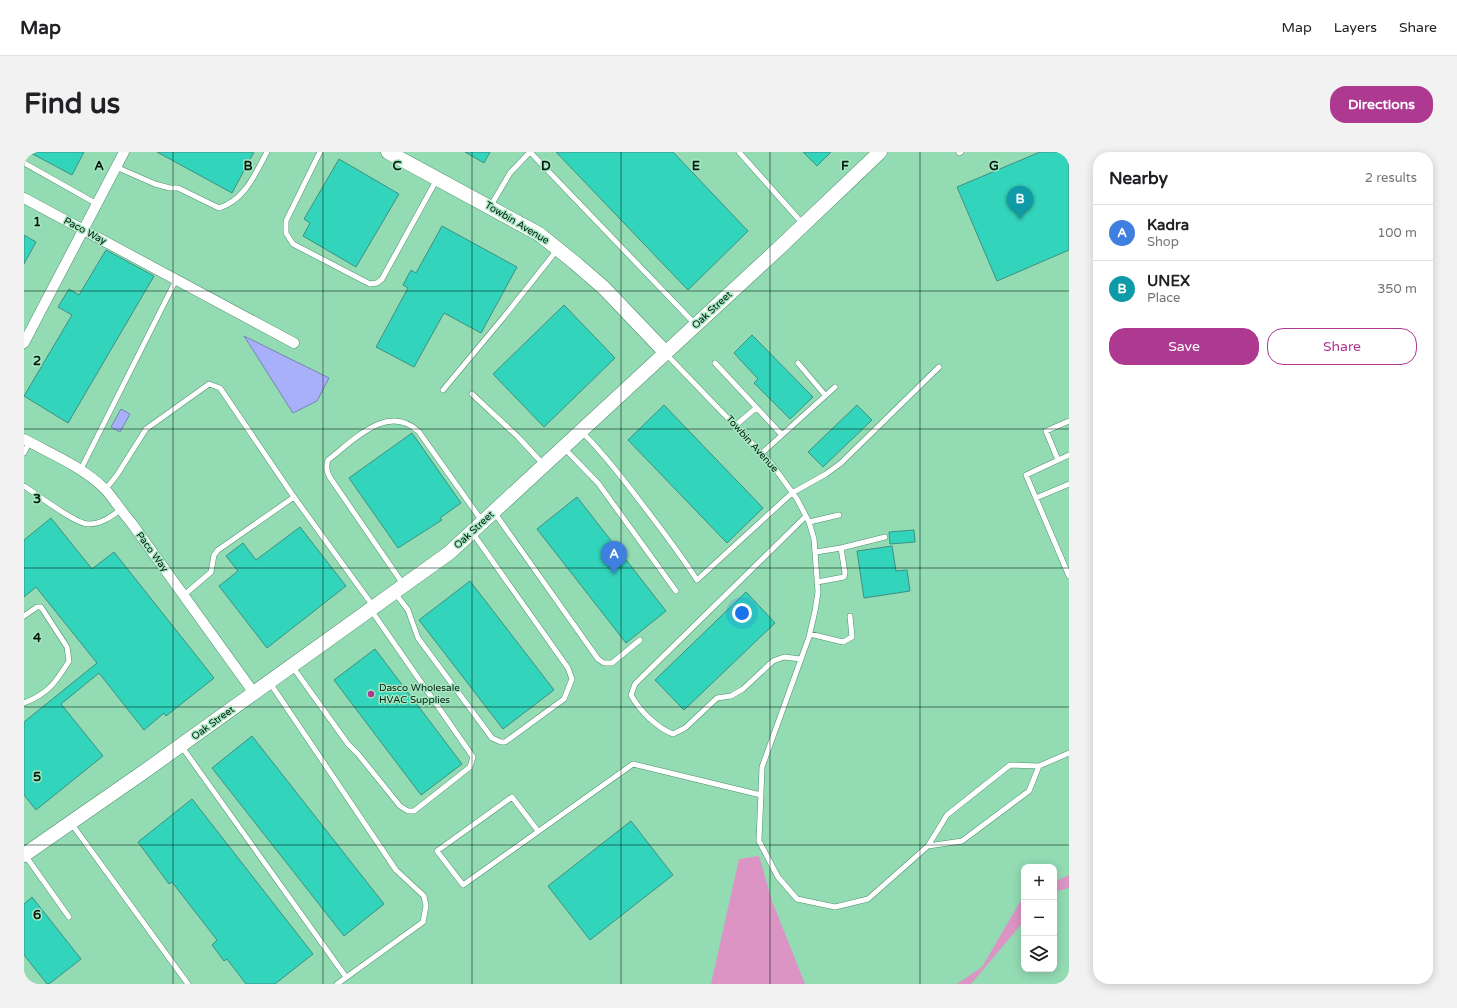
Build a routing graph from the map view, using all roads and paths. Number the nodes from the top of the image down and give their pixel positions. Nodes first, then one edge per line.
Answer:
1 (124, 152) edge
2 (267, 152) edge
3 (320, 152) edge
4 (388, 152) edge
5 (530, 152) edge
6 (739, 152) edge
7 (880, 152) edge
8 (24, 163) edge
9 (116, 167) junction
10 (437, 178) junction
11 (24, 198) edge
12 (97, 204) junction
13 (490, 207) junction
14 (804, 225) junction
15 (83, 231) junction
16 (558, 249) junction
17 (176, 280) junction
18 (696, 325) junction
19 (294, 343) dead end
20 (24, 344) edge
21 (666, 353) junction
22 (715, 363) dead end
23 (798, 363) dead end
24 (939, 367) dead end
25 (835, 387) dead end
26 (443, 390) dead end
27 (472, 394) dead end
28 (825, 395) junction
29 (756, 408) junction
30 (1069, 421) edge
31 (736, 426) junction
32 (581, 431) junction
33 (782, 435) junction
34 (27, 440) edge
35 (563, 448) junction
36 (24, 453) edge
37 (762, 453) junction
38 (1069, 455) edge
39 (1058, 460) junction
40 (544, 465) junction
41 (81, 469) junction
42 (1069, 484) edge
43 (24, 486) edge
44 (105, 490) junction
45 (792, 493) junction
46 (294, 497) junction
47 (1036, 498) junction
48 (120, 510) junction
49 (493, 512) junction
50 (839, 515) dead end
51 (806, 516) junction
52 (483, 521) junction
53 (809, 522) junction
54 (472, 532) junction
55 (885, 537) dead end
56 (841, 548) junction
57 (816, 552) junction
58 (1069, 576) edge
59 (817, 582) junction
60 (399, 589) junction
61 (676, 591) dead end
62 (184, 595) junction
63 (372, 608) junction
64 (24, 616) edge
65 (850, 616) dead end
66 (810, 634) junction
67 (640, 640) dead end
68 (801, 659) junction
69 (292, 666) junction
70 (269, 682) junction
71 (254, 693) junction
72 (24, 704) edge
73 (181, 746) junction
74 (1069, 753) edge
75 (1039, 766) junction
76 (761, 795) junction
77 (71, 822) junction
78 (538, 831) junction
79 (928, 846) junction
80 (26, 852) edge
81 (69, 917) dead end
82 (346, 977) junction
83 (188, 984) edge
84 (337, 984) edge

1 - 9 street
2 - 9 lane
3 - 10 lane
4 - 10 street, Towbin Avenue
5 - 13 lane
5 - 18 lane
6 - 14 lane
7 - 14 street, Oak Street
8 - 12 lane
9 - 12 street
10 - 13 street, Towbin Avenue
11 - 15 street, Paco Way
12 - 15 street
13 - 16 street, Towbin Avenue
14 - 18 street, Oak Street
15 - 17 street, Paco Way
15 - 20 street
16 - 21 street, Towbin Avenue
16 - 26 lane
17 - 19 street, Paco Way
17 - 41 lane
18 - 21 street, Oak Street
21 - 31 lane, Towbin Avenue
21 - 32 street, Oak Street
22 - 29 lane
23 - 28 lane
24 - 45 lane
25 - 28 lane
27 - 40 lane
28 - 33 lane
29 - 31 lane
29 - 33 lane
30 - 39 lane
31 - 37 lane, Towbin Avenue
32 - 35 street, Oak Street
32 - 45 lane
33 - 37 lane
34 - 36 lane
34 - 41 street, Paco Way
35 - 40 street, Oak Street
35 - 61 lane
37 - 45 lane, Towbin Avenue
38 - 39 lane
39 - 47 lane
40 - 49 street, Oak Street
41 - 44 street, Paco Way
42 - 47 lane
43 - 48 lane
44 - 46 lane
44 - 48 street, Paco Way
45 - 51 lane, Towbin Avenue
46 - 62 lane
46 - 63 lane
47 - 58 lane
48 - 62 street, Paco Way
49 - 52 street, Oak Street
49 - 67 lane
50 - 53 lane
51 - 53 lane, Towbin Avenue
51 - 68 lane
52 - 54 street, Oak Street
52 - 60 lane
53 - 57 lane, Towbin Avenue
54 - 60 street, Oak Street
54 - 60 lane
55 - 56 lane
56 - 57 lane
56 - 59 lane
57 - 59 lane, Towbin Avenue
59 - 66 lane, Towbin Avenue
60 - 63 street, Oak Street
62 - 71 street, Paco Way
63 - 69 street, Oak Street
63 - 69 lane
64 - 72 lane
65 - 66 lane
66 - 68 lane, Towbin Avenue
68 - 76 lane, Towbin Avenue
69 - 70 street, Oak Street
70 - 71 street, Oak Street
70 - 82 lane
71 - 73 street, Oak Street
73 - 77 street, Oak Street
73 - 82 lane
74 - 75 lane
75 - 79 lane
75 - 79 lane
76 - 78 lane
76 - 79 lane, Towbin Avenue
77 - 80 street, Oak Street
77 - 83 lane
78 - 78 lane
80 - 81 lane
82 - 84 lane

